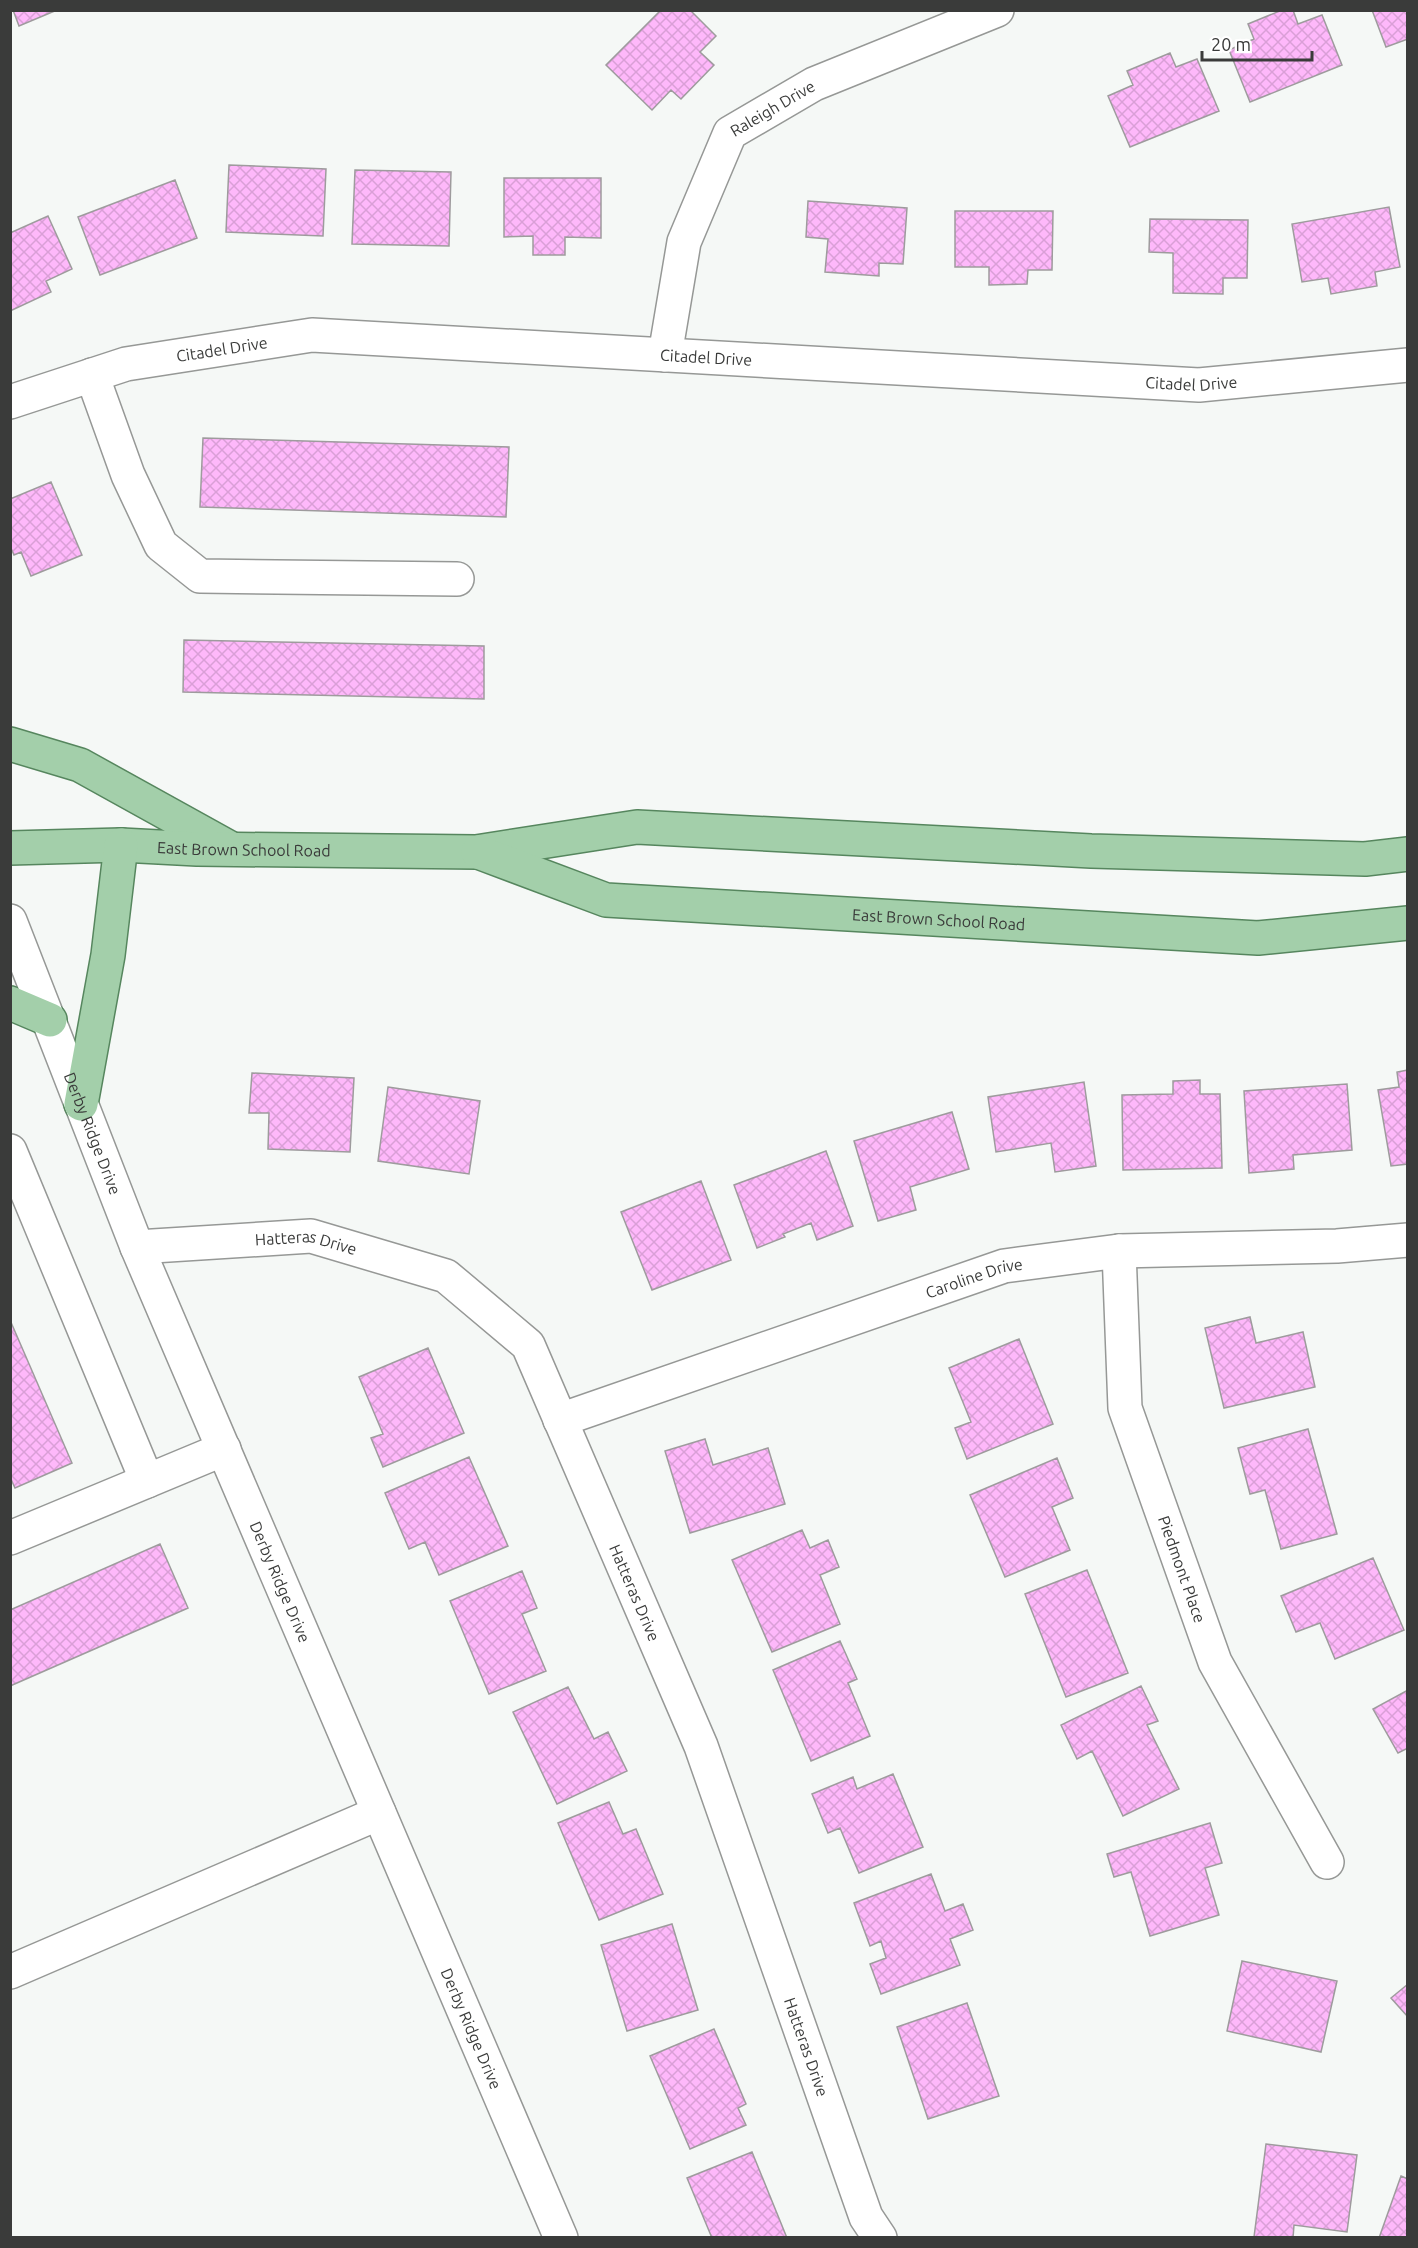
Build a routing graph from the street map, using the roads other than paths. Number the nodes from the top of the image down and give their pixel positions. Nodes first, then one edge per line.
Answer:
1 (997, 10) edge
2 (665, 355) junction
3 (1407, 365) edge
4 (92, 375) junction
5 (10, 402) edge
6 (457, 579) dead end
7 (10, 744) edge
8 (121, 845) junction
9 (10, 848) edge
10 (232, 849) junction
11 (476, 852) junction
12 (1407, 854) edge
13 (10, 921) edge
14 (1407, 922) edge
15 (10, 1004) edge
16 (50, 1020) junction
17 (81, 1104) junction
18 (10, 1151) edge
19 (1407, 1240) edge
20 (137, 1246) junction
21 (1119, 1251) junction
22 (560, 1420) junction
23 (224, 1449) junction
24 (147, 1481) junction
25 (10, 1538) edge
26 (379, 1813) junction
27 (1327, 1862) dead end
28 (10, 1972) edge
29 (561, 2238) edge
30 (880, 2238) edge

1 - 2 street, Raleigh Drive
2 - 3 street, Citadel Drive
2 - 4 street, Citadel Drive
4 - 5 street, Citadel Drive
4 - 6 street
7 - 10 main road
8 - 9 main road, East Brown School Road
8 - 10 main road, East Brown School Road
8 - 17 main road
10 - 11 main road, East Brown School Road
11 - 12 main road, East Brown School Road
11 - 14 main road, East Brown School Road
13 - 16 street, Derby Ridge Drive
15 - 16 main road
16 - 17 street, Derby Ridge Drive
17 - 20 street, Derby Ridge Drive
18 - 24 street
19 - 21 street, Caroline Drive
20 - 22 street, Hatteras Drive
20 - 23 street, Derby Ridge Drive
21 - 22 street, Caroline Drive
21 - 27 street, Piedmont Place
22 - 30 street, Hatteras Drive
23 - 24 street
23 - 26 street, Derby Ridge Drive
24 - 25 street
26 - 28 street
26 - 29 street, Derby Ridge Drive

